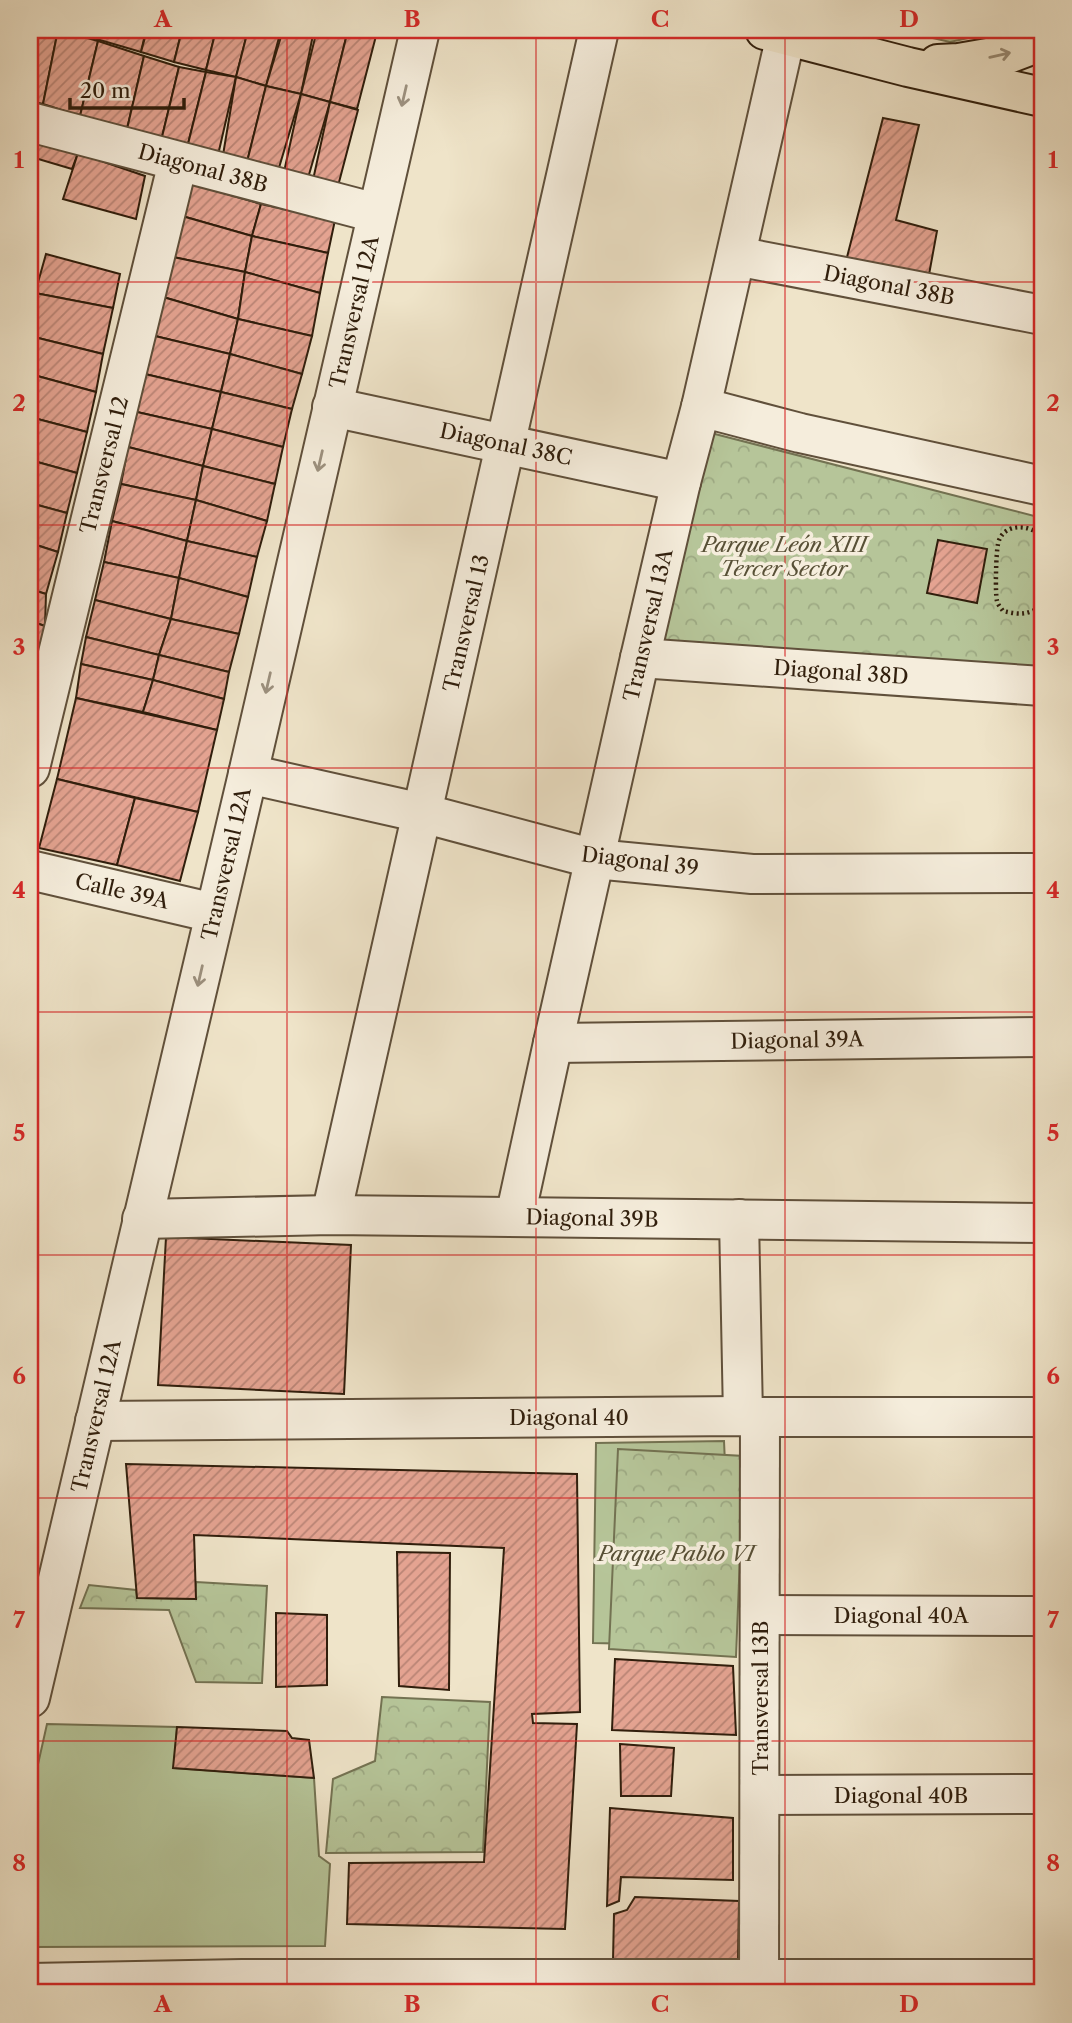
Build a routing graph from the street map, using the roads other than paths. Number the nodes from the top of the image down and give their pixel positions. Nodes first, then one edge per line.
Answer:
1 (420, 30) edge
2 (599, 30) edge
3 (776, 32) edge
4 (1042, 41) edge
5 (908, 66) junction
6 (1042, 97) edge
7 (30, 122) edge
8 (178, 162) junction
9 (376, 213) junction
10 (736, 256) junction
11 (1042, 315) edge
12 (332, 407) junction
13 (701, 407) junction
14 (506, 444) junction
15 (681, 482) junction
16 (1042, 486) edge
17 (640, 658) junction
18 (1042, 686) edge
19 (30, 768) edge
20 (247, 774) junction
21 (422, 813) junction
22 (595, 859) junction
23 (30, 870) edge
24 (1042, 873) edge
25 (215, 913) junction
26 (1042, 1037) edge
27 (553, 1043) junction
28 (331, 1215) junction
29 (515, 1217) junction
30 (142, 1219) junction
31 (739, 1219) junction
32 (1042, 1223) edge
33 (752, 1417) junction
34 (1042, 1417) edge
35 (95, 1421) junction
36 (760, 1615) junction
37 (1042, 1616) edge
38 (30, 1698) edge
39 (1042, 1794) edge
40 (760, 1796) junction
41 (759, 1978) junction
42 (1042, 1979) edge
43 (30, 1983) edge
44 (326, 1986) edge
45 (499, 1986) edge
46 (681, 1986) edge
47 (879, 1986) edge

1 -> 9 street, Transversal 12A
2 - 14 street, Transversal 13
3 - 5 main road
3 - 10 street, Transversal 13A
5 -> 4 main road
5 - 6 main road
7 - 8 street, Diagonal 38B
8 - 9 street, Diagonal 38B
8 - 19 street, Transversal 12
9 - 12 street, Transversal 12A
10 - 11 street, Diagonal 38B
10 - 13 street, Transversal 13A
12 - 14 street, Diagonal 38C
12 -> 20 street, Transversal 12A
13 - 15 street, Transversal 13A
13 - 16 street
14 - 15 street, Diagonal 38C
14 - 21 street, Transversal 13
15 - 17 street, Transversal 13A
17 - 18 street, Diagonal 38D
17 - 22 street, Transversal 13A
20 - 21 street, Diagonal 39
20 - 25 street, Transversal 12A
21 - 22 street, Diagonal 39
21 - 28 street, Transversal 13
22 - 24 street, Diagonal 39
22 - 27 street, Transversal 13A
23 - 25 street, Calle 39A
25 -> 30 street, Transversal 12A
26 - 27 street, Diagonal 39A
27 - 29 street, Transversal 13A
28 - 29 street, Diagonal 39B
28 - 30 street, Diagonal 39B
29 - 31 street, Diagonal 39B
30 - 35 street, Transversal 12A
31 - 32 street, Diagonal 39B
31 - 33 street, Transversal 13B
33 - 34 street, Diagonal 40
33 - 35 street, Diagonal 40
33 - 36 street, Transversal 13B
35 - 38 street, Transversal 12A
36 - 37 street, Diagonal 40A
36 - 40 street, Transversal 13B
39 - 40 street, Diagonal 40B
40 - 41 street, Transversal 13B
41 - 46 street
41 - 47 street
42 - 47 street
43 - 44 street
44 - 45 street
45 - 46 street

